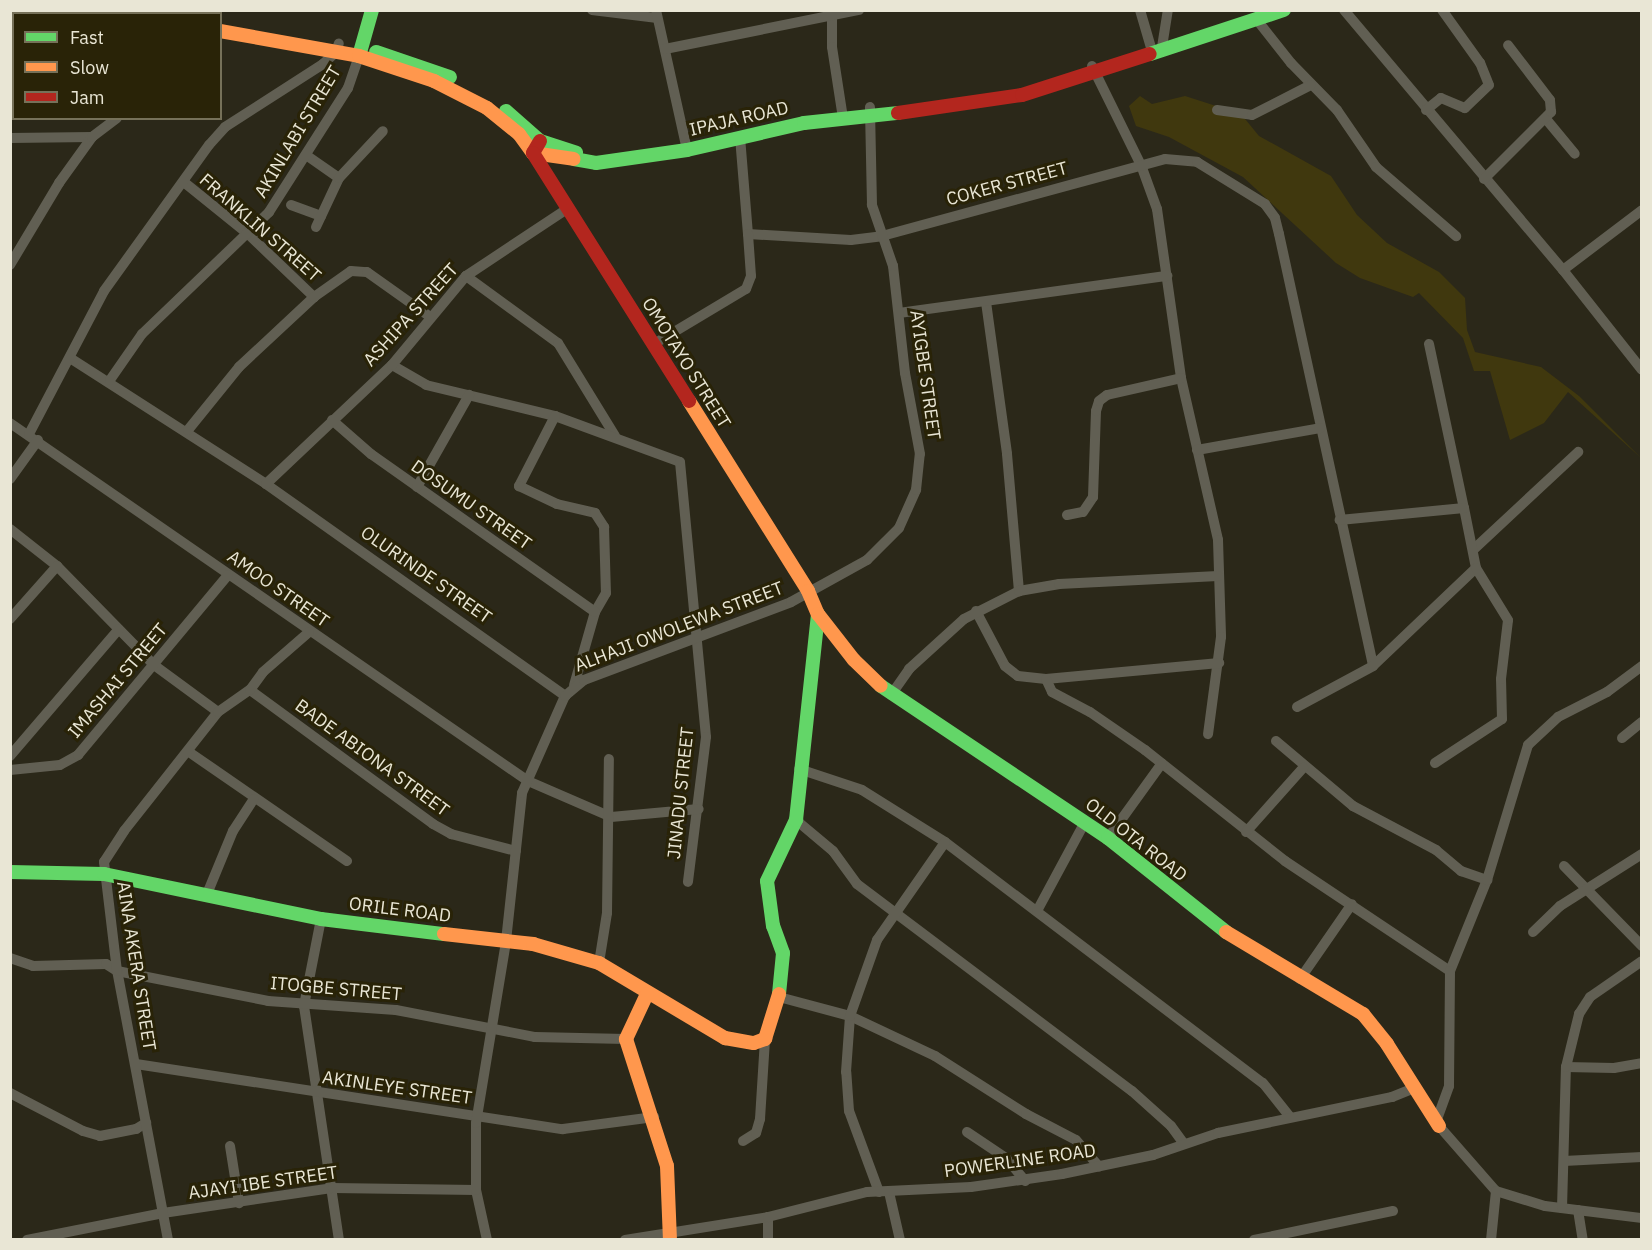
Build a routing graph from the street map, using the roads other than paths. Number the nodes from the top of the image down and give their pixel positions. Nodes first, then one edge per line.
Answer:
1 (372, 10) edge
2 (592, 10) edge
3 (859, 10) edge
4 (1140, 10) edge
5 (1168, 10) edge
6 (1284, 10) edge
7 (1344, 10) edge
8 (1442, 10) edge
9 (831, 13) edge
10 (656, 14) edge
11 (1255, 15) edge
12 (222, 21) edge
13 (222, 30) edge
14 (1157, 45) junction
15 (1508, 45) dead end
16 (338, 47) junction
17 (665, 49) junction
18 (361, 52) junction
19 (1093, 69) junction
20 (1311, 85) junction
21 (1217, 110) dead end
22 (870, 111) junction
23 (1426, 111) junction
24 (842, 114) junction
25 (1546, 119) junction
26 (114, 120) edge
27 (383, 131) dead end
28 (92, 137) junction
29 (740, 137) junction
30 (10, 138) edge
31 (686, 146) junction
32 (537, 147) junction
33 (1575, 154) dead end
34 (306, 155) junction
35 (1141, 165) junction
36 (339, 178) junction
37 (1484, 179) junction
38 (184, 183) junction
39 (291, 205) dead end
40 (567, 209) junction
41 (1641, 210) edge
42 (321, 216) junction
43 (316, 227) dead end
44 (248, 233) junction
45 (748, 234) junction
46 (882, 236) junction
47 (1456, 236) dead end
48 (10, 266) edge
49 (1563, 270) junction
50 (466, 276) junction
51 (1167, 276) junction
52 (314, 297) junction
53 (986, 302) junction
54 (899, 313) junction
55 (429, 316) junction
56 (654, 344) junction
57 (1429, 344) dead end
58 (70, 358) junction
59 (392, 365) junction
60 (1641, 370) edge
61 (1181, 378) junction
62 (110, 380) junction
63 (469, 395) junction
64 (555, 416) junction
65 (332, 420) junction
66 (10, 423) edge
67 (1320, 428) junction
68 (188, 430) junction
69 (615, 436) junction
70 (34, 437) junction
71 (1197, 450) junction
72 (1578, 452) dead end
73 (10, 479) edge
74 (266, 483) junction
75 (417, 487) junction
76 (1464, 508) junction
77 (1067, 515) dead end
78 (1340, 520) junction
79 (10, 529) edge
80 (1473, 550) junction
81 (57, 566) junction
82 (1476, 568) junction
83 (228, 575) junction
84 (1218, 576) junction
85 (808, 591) junction
86 (1019, 591) junction
87 (976, 611) junction
88 (595, 612) junction
89 (818, 614) junction
90 (10, 619) edge
91 (119, 629) junction
92 (309, 632) junction
93 (699, 636) junction
94 (1219, 663) junction
95 (154, 665) junction
96 (1373, 666) junction
97 (1641, 666) edge
98 (1046, 679) junction
99 (574, 685) junction
100 (249, 690) junction
101 (891, 695) junction
102 (565, 696) junction
103 (1297, 707) dead end
104 (218, 712) junction
105 (1641, 722) edge
106 (1208, 734) dead end
107 (1622, 738) dead end
108 (1276, 741) dead end
109 (189, 752) junction
110 (10, 756) edge
111 (609, 759) dead end
112 (1162, 763) junction
113 (1435, 763) dead end
114 (1303, 768) junction
115 (799, 769) junction
116 (10, 770) edge
117 (528, 781) junction
118 (254, 799) junction
119 (699, 809) junction
120 (611, 818) junction
121 (796, 820) junction
122 (1085, 822) junction
123 (1246, 832) junction
124 (1108, 838) junction
125 (945, 842) junction
126 (516, 851) junction
127 (1641, 854) edge
128 (347, 861) dead end
129 (1564, 866) dead end
130 (10, 872) edge
131 (104, 874) junction
132 (1487, 880) junction
133 (688, 882) dead end
134 (1590, 889) junction
135 (207, 894) junction
136 (1352, 904) junction
137 (1037, 911) junction
138 (899, 913) junction
139 (321, 919) junction
140 (1533, 932) dead end
141 (506, 941) junction
142 (1641, 946) edge
143 (10, 958) edge
144 (1641, 961) edge
145 (599, 963) junction
146 (117, 970) junction
147 (1450, 971) junction
148 (1300, 979) junction
149 (647, 994) junction
150 (779, 997) junction
151 (304, 1006) junction
152 (850, 1016) junction
153 (493, 1031) junction
154 (626, 1039) junction
155 (765, 1039) junction
156 (1641, 1063) edge
157 (136, 1064) junction
158 (1566, 1067) junction
159 (1414, 1088) junction
160 (10, 1093) edge
161 (316, 1093) junction
162 (477, 1117) junction
163 (654, 1117) junction
164 (1290, 1117) junction
165 (146, 1123) junction
166 (1438, 1124) junction
167 (967, 1132) dead end
168 (743, 1141) dead end
169 (1184, 1144) junction
170 (230, 1146) dead end
171 (1641, 1157) edge
172 (1564, 1161) junction
173 (1099, 1166) junction
174 (1025, 1181) junction
175 (333, 1188) junction
176 (476, 1190) junction
177 (1496, 1191) junction
178 (884, 1192) junction
179 (239, 1203) junction
180 (1562, 1208) junction
181 (1578, 1210) junction
182 (1393, 1211) dead end
183 (163, 1212) junction
184 (768, 1217) junction
185 (1641, 1218) edge
186 (670, 1235) edge
187 (27, 1239) edge
188 (168, 1239) edge
189 (339, 1239) edge
190 (487, 1239) edge
191 (625, 1239) edge
192 (768, 1239) edge
193 (900, 1239) edge
194 (1254, 1239) edge
195 (1491, 1239) edge
196 (1583, 1239) edge

1 - 18 street
2 - 10 street
3 - 9 street
4 - 14 street
5 - 14 street
6 - 11 street, IPAJA ROAD
7 - 23 street
8 - 23 street
9 - 17 street
9 - 24 street
10 - 17 street
11 - 14 street, IPAJA ROAD
11 - 20 street
12 - 16 street
13 - 16 street
14 - 19 street, IPAJA ROAD
15 - 25 street
16 - 18 street
16 - 38 street
17 - 31 street
18 - 32 street
18 - 34 street, AKINLABI STREET
19 - 22 street, IPAJA ROAD
19 - 35 street
20 - 21 street
20 - 47 street
22 - 24 street, IPAJA ROAD
22 - 46 street, AYIGBE STREET
23 - 37 street
24 - 29 street, IPAJA ROAD
24 - 31 street, IPAJA ROAD
25 - 33 street
25 - 37 street
26 - 28 street
27 - 36 street
28 - 30 street
28 - 48 street
29 - 31 street, IPAJA ROAD
29 - 45 street
31 - 32 street, IPAJA ROAD
32 - 40 street, OMOTAYO STREET
34 - 36 street
34 - 44 street, AKINLABI STREET
35 - 46 street, COKER STREET
35 - 51 street
35 - 67 street, COKER STREET
36 - 42 street
37 - 49 street
38 - 44 street, FRANKLIN STREET
38 - 58 street
39 - 42 street
40 - 50 street, ASHIPA STREET
40 - 56 street, OMOTAYO STREET
41 - 49 street
42 - 43 street
44 - 52 street, FRANKLIN STREET
44 - 62 street, AKINLABI STREET
45 - 46 street, COKER STREET
45 - 56 street
46 - 54 street, AYIGBE STREET
49 - 60 street
50 - 55 street, ASHIPA STREET
50 - 69 street
51 - 53 street
51 - 61 street
52 - 55 street
52 - 68 street
53 - 54 street
53 - 86 street
54 - 85 street, AYIGBE STREET
55 - 59 street, ASHIPA STREET
56 - 85 street, OMOTAYO STREET
57 - 76 street
58 - 62 street, OLURINDE STREET
58 - 70 street
59 - 63 street
59 - 65 street, ASHIPA STREET
61 - 71 street
61 - 77 street
62 - 68 street, OLURINDE STREET
63 - 64 street
63 - 75 street
64 - 69 street
64 - 88 street
65 - 74 street, ASHIPA STREET
65 - 75 street, DOSUMU STREET
66 - 70 street, AMOO STREET
67 - 71 street
67 - 78 street, COKER STREET
68 - 74 street, OLURINDE STREET
69 - 93 street, JINADU STREET
70 - 73 street
70 - 83 street, AMOO STREET
71 - 84 street
72 - 80 street
74 - 102 street, OLURINDE STREET
75 - 88 street, DOSUMU STREET
76 - 78 street
76 - 80 street
78 - 96 street, COKER STREET
79 - 81 street
80 - 82 street
81 - 90 street
81 - 91 street
82 - 96 street
82 - 113 street
83 - 92 street, AMOO STREET
83 - 95 street, IMASHAI STREET
84 - 86 street
84 - 94 street
85 - 89 street, OLD OTA ROAD
85 - 93 street, ALHAJI OWOLEWA STREET
86 - 87 street
87 - 98 street
87 - 101 street
88 - 99 street
89 - 101 street, OLD OTA ROAD
89 - 115 street
91 - 95 street
91 - 110 street
92 - 100 street, AINA AKERA STREET
92 - 117 street, AMOO STREET
93 - 99 street, ALHAJI OWOLEWA STREET
93 - 119 street, JINADU STREET
94 - 98 street
94 - 106 street
95 - 104 street
95 - 116 street, IMASHAI STREET
96 - 103 street
97 - 132 street
98 - 112 street
99 - 102 street, ALHAJI OWOLEWA STREET
100 - 104 street, AINA AKERA STREET
100 - 126 street, BADE ABIONA STREET
101 - 122 street, OLD OTA ROAD
102 - 117 street, ALHAJI OWOLEWA STREET
104 - 109 street, AINA AKERA STREET
105 - 107 street
108 - 114 street
109 - 118 street
109 - 131 street, AINA AKERA STREET
111 - 120 street
112 - 123 street
112 - 124 street
114 - 123 street
114 - 132 street
115 - 121 street
115 - 125 street
117 - 120 street, AMOO STREET
117 - 126 street, ALHAJI OWOLEWA STREET
118 - 128 street
118 - 135 street
119 - 120 street
119 - 133 street, JINADU STREET
120 - 145 street
121 - 138 street
121 - 150 street
122 - 124 street, OLD OTA ROAD
122 - 137 street
123 - 136 street
124 - 148 street, OLD OTA ROAD
125 - 137 street
125 - 138 street
126 - 141 street, ALHAJI OWOLEWA STREET
127 - 134 street
129 - 134 street
130 - 131 street, ORILE ROAD
131 - 135 street, ORILE ROAD
131 - 146 street, AINA AKERA STREET
132 - 147 street
134 - 140 street
134 - 142 street
135 - 139 street, ORILE ROAD
136 - 147 street
136 - 148 street
137 - 164 street
138 - 152 street
138 - 169 street
139 - 141 street, ORILE ROAD
139 - 151 street
141 - 145 street, ORILE ROAD
141 - 153 street, ALHAJI OWOLEWA STREET
143 - 146 street, ITOGBE STREET
144 - 158 street
145 - 149 street, ORILE ROAD
146 - 151 street, ITOGBE STREET
146 - 157 street, AINA AKERA STREET
147 - 166 street
148 - 159 street, OLD OTA ROAD
149 - 154 street
149 - 155 street, ORILE ROAD
150 - 152 street
150 - 155 street
151 - 153 street, ITOGBE STREET
151 - 161 street
152 - 173 street
152 - 178 street
153 - 154 street, ITOGBE STREET
153 - 162 street, ALHAJI OWOLEWA STREET
154 - 163 street
155 - 168 street
156 - 158 street
157 - 161 street, AKINLEYE STREET
157 - 165 street, AINA AKERA STREET
158 - 172 street
159 - 164 street, POWERLINE ROAD
159 - 166 street, OLD OTA ROAD
160 - 165 street
161 - 162 street, AKINLEYE STREET
161 - 175 street
162 - 163 street, AKINLEYE STREET
162 - 176 street, ALHAJI OWOLEWA STREET
163 - 186 street
164 - 169 street, POWERLINE ROAD
165 - 183 street, AINA AKERA STREET
166 - 177 street, OLD OTA ROAD
167 - 174 street
169 - 173 street, POWERLINE ROAD
170 - 179 street
171 - 172 street
172 - 180 street
173 - 174 street, POWERLINE ROAD
174 - 178 street, POWERLINE ROAD
175 - 176 street, AJAYI IBE STREET
175 - 179 street, AJAYI IBE STREET
175 - 189 street
176 - 190 street, ALHAJI OWOLEWA STREET
177 - 180 street
177 - 195 street
178 - 184 street, POWERLINE ROAD
178 - 193 street
179 - 183 street, AJAYI IBE STREET
180 - 181 street
181 - 185 street
181 - 196 street
182 - 194 street
183 - 187 street, AJAYI IBE STREET
183 - 188 street, AINA AKERA STREET
184 - 186 street, POWERLINE ROAD
184 - 192 street
186 - 191 street, POWERLINE ROAD

